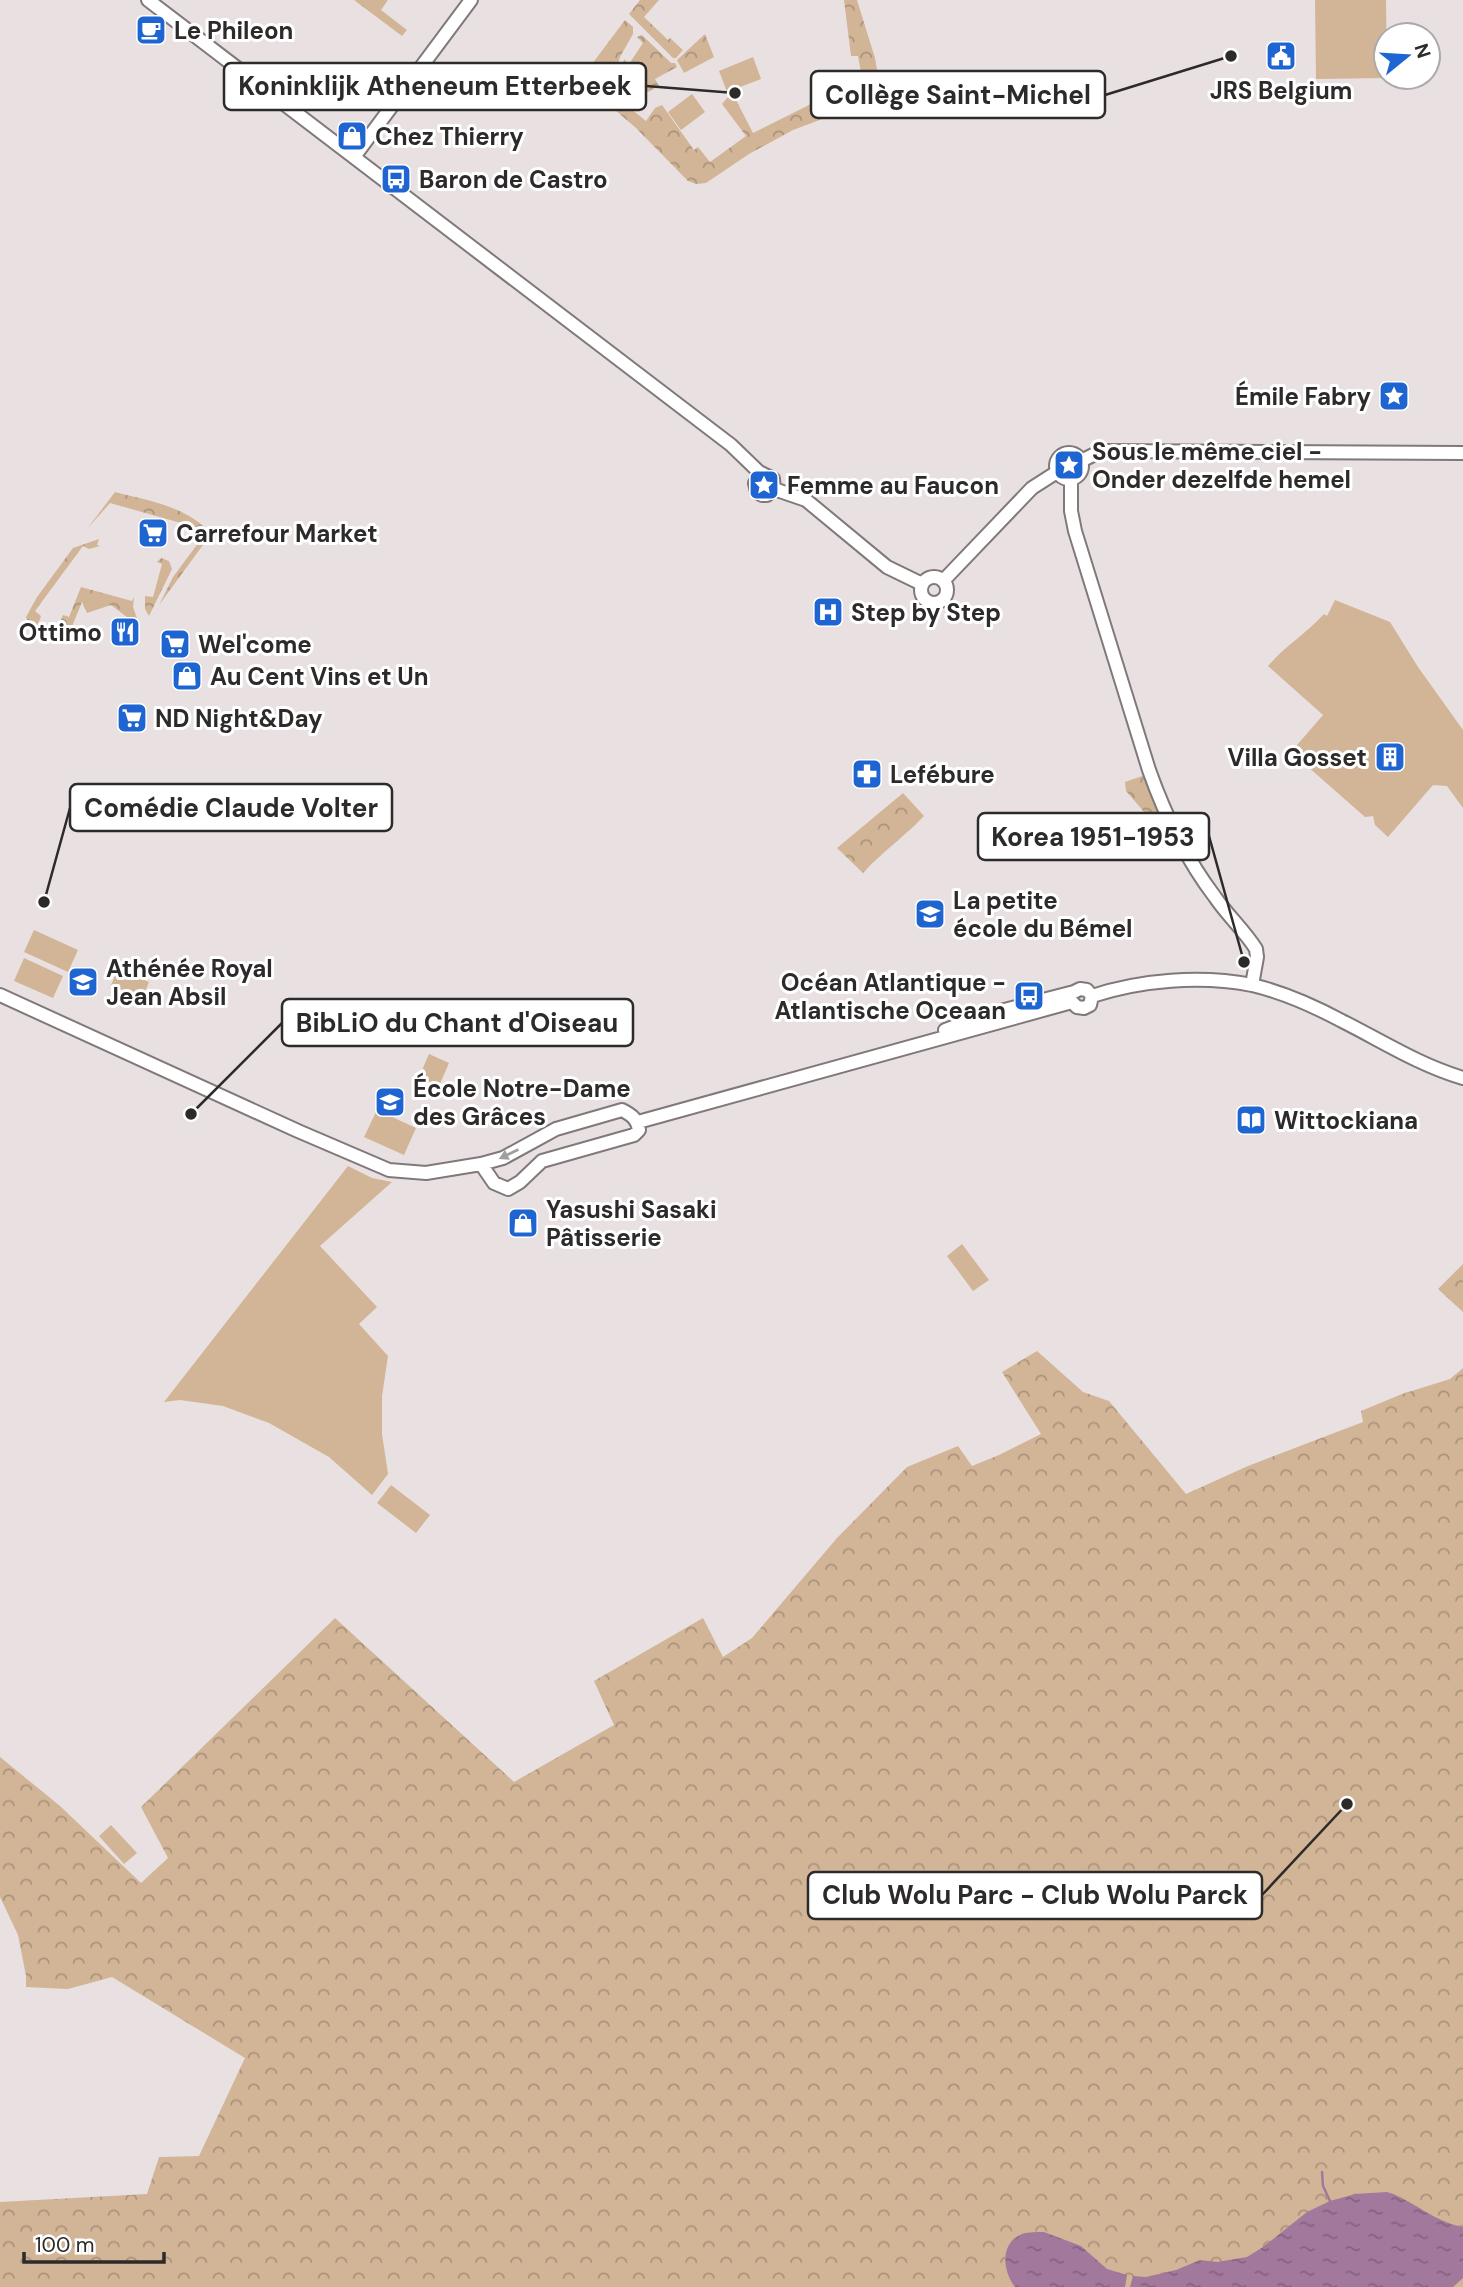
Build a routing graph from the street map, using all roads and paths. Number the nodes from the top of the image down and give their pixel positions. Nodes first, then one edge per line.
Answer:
1 (148, 0) edge
2 (471, 0) edge
3 (354, 157) junction
4 (1463, 453) edge
5 (1081, 461) junction
6 (1057, 472) junction
7 (1071, 479) junction
8 (943, 581) junction
9 (922, 584) junction
10 (1252, 985) junction
11 (0, 995) edge
12 (1463, 1079) edge
13 (638, 1122) junction
14 (481, 1164) junction

1 - 3 street
2 - 3 street
3 - 9 street
4 - 5 street
5 - 6 street
5 - 7 street
6 - 7 street
6 - 8 street
7 - 10 street
8 - 9 street
8 - 9 street
10 - 12 street
10 - 13 street
11 - 14 street
13 -> 14 street
13 - 14 street

